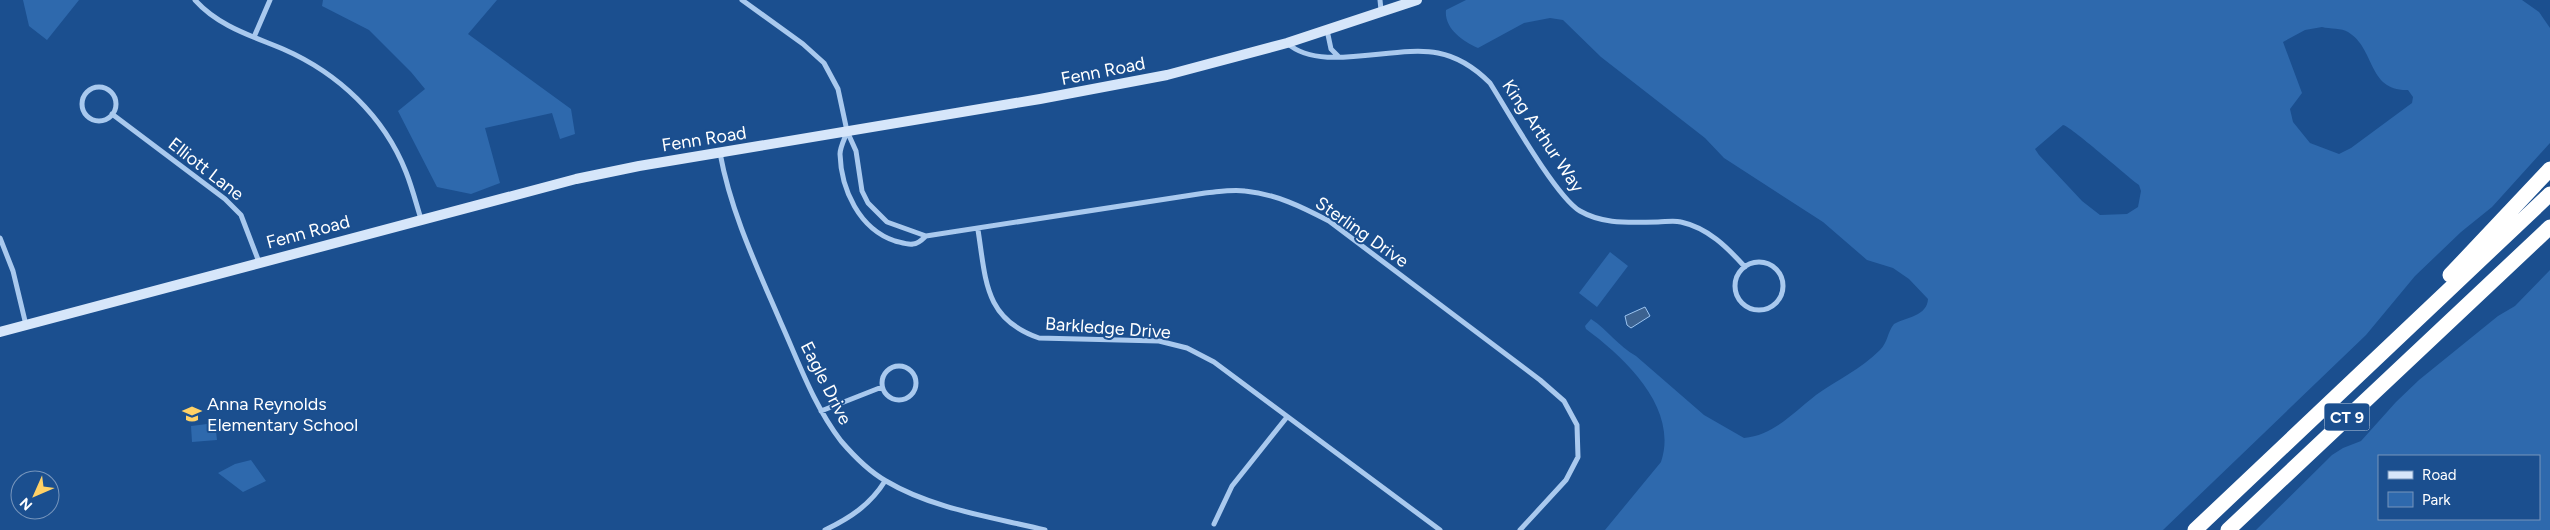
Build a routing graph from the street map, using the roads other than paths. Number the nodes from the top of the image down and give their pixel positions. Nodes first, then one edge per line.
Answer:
1 (194, 0) edge
2 (270, 0) edge
3 (1417, 0) edge
4 (745, 1) edge
5 (1380, 5) edge
6 (1327, 29) junction
7 (254, 37) junction
8 (1287, 43) junction
9 (1338, 56) junction
10 (112, 114) junction
11 (847, 131) junction
12 (720, 153) junction
13 (2550, 169) edge
14 (2550, 194) edge
15 (421, 219) junction
16 (2550, 227) edge
17 (978, 230) junction
18 (926, 236) junction
19 (0, 238) edge
20 (259, 262) junction
21 (1745, 267) junction
22 (26, 325) junction
23 (0, 332) edge
24 (2352, 380) junction
25 (882, 388) junction
26 (821, 411) junction
27 (1287, 417) junction
28 (885, 481) junction
29 (1214, 524) dead end
30 (825, 530) edge
31 (1045, 530) edge
32 (1440, 530) edge
33 (1520, 530) edge
34 (2195, 530) edge
35 (2228, 530) edge

1 - 7 street
2 - 7 street
3 - 5 street, Fenn Road
4 - 11 street
5 - 6 street, Fenn Road
6 - 8 street, Fenn Road
6 - 9 street
7 - 15 street
8 - 9 street, King Arthur Way
8 - 11 street, Fenn Road
9 - 21 street, King Arthur Way
10 - 10 street
10 - 20 street, Elliott Lane
11 - 12 street, Fenn Road
11 - 18 street, Sterling Drive
11 - 18 street, Sterling Drive
12 - 15 street, Fenn Road
12 - 26 street, Eagle Drive
13 - 24 highway
14 - 24 highway, CT 9
15 - 20 street, Fenn Road
16 - 35 highway, CT 9
17 - 18 street, Sterling Drive
17 - 27 street, Barkledge Drive
17 - 33 street, Sterling Drive
19 - 22 street
20 - 22 street, Fenn Road
21 - 21 street
22 - 23 street, Fenn Road
24 - 34 highway, CT 9
25 - 25 street
25 - 26 street
26 - 28 street, Eagle Drive
27 - 29 street
27 - 32 street, Barkledge Drive
28 - 30 street
28 - 31 street, Eagle Drive

